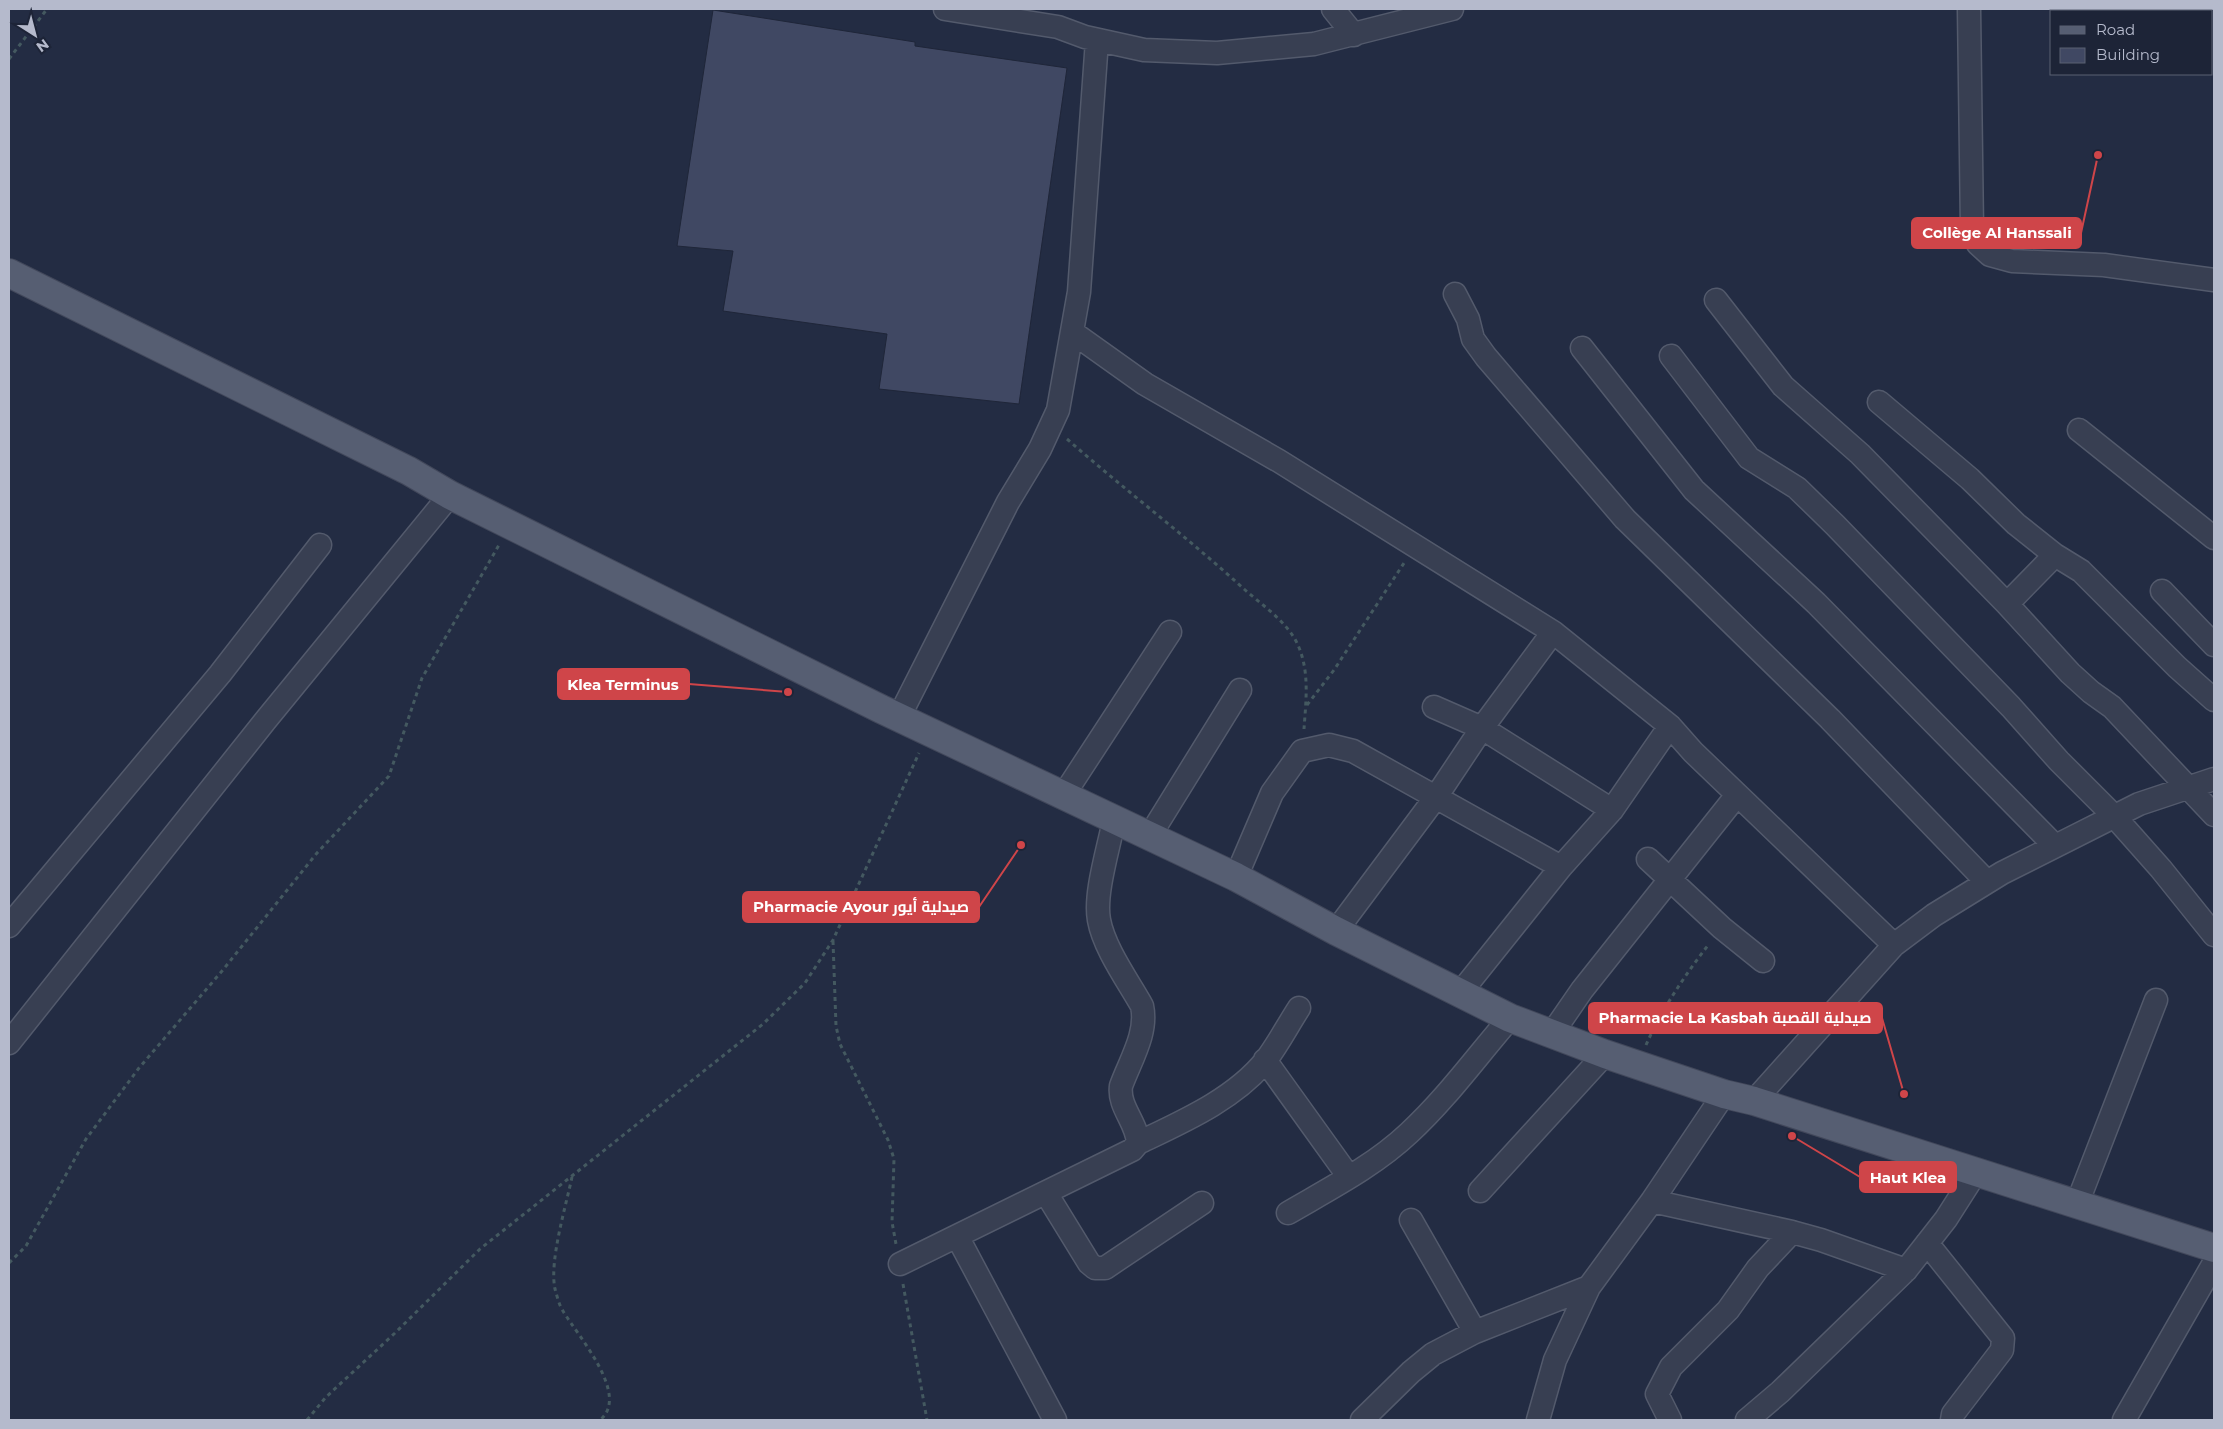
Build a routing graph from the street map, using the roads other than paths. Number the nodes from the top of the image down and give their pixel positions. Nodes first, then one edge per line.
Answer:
1 (945, 9) edge
2 (1333, 9) edge
3 (1452, 9) edge
4 (1969, 9) edge
5 (1354, 35) junction
6 (1097, 40) junction
7 (9, 273) edge
8 (2214, 280) edge
9 (1455, 294) dead end
10 (1716, 300) dead end
11 (1072, 332) junction
12 (1582, 348) dead end
13 (1671, 356) dead end
14 (1879, 402) dead end
15 (2079, 430) dead end
16 (450, 495) junction
17 (2214, 538) edge
18 (320, 545) dead end
19 (2055, 555) junction
20 (2162, 591) dead end
21 (2007, 604) junction
22 (1170, 632) dead end
23 (1552, 632) junction
24 (2214, 645) edge
25 (1240, 690) dead end
26 (2214, 700) edge
27 (1434, 707) dead end
28 (899, 717) junction
29 (1670, 726) junction
30 (1482, 728) junction
31 (2214, 779) edge
32 (2188, 788) junction
33 (1737, 794) junction
34 (1063, 796) junction
35 (1436, 797) junction
36 (1612, 810) junction
37 (2214, 815) edge
38 (2114, 816) junction
39 (1114, 820) junction
40 (1149, 837) junction
41 (2055, 846) junction
42 (1648, 859) dead end
43 (1561, 867) junction
44 (1236, 878) junction
45 (1671, 880) junction
46 (1987, 882) junction
47 (9, 926) edge
48 (1336, 931) junction
49 (2214, 935) edge
50 (1894, 945) junction
51 (1763, 961) dead end
52 (1461, 992) junction
53 (2156, 1000) dead end
54 (1299, 1008) dead end
55 (1510, 1018) junction
56 (1551, 1034) junction
57 (9, 1043) edge
58 (1604, 1054) junction
59 (1265, 1060) junction
60 (1724, 1094) junction
61 (1754, 1102) junction
62 (1138, 1143) junction
63 (1976, 1172) junction
64 (1349, 1178) junction
65 (1480, 1191) dead end
66 (1046, 1193) junction
67 (1652, 1201) junction
68 (1202, 1203) dead end
69 (2077, 1204) junction
70 (1288, 1213) dead end
71 (1411, 1220) dead end
72 (1792, 1232) junction
73 (957, 1236) junction
74 (1927, 1243) junction
75 (2214, 1248) edge
76 (2214, 1263) edge
77 (900, 1264) road end
78 (1906, 1270) junction
79 (1589, 1287) junction
80 (1475, 1332) junction
81 (1055, 1420) edge
82 (1362, 1420) edge
83 (1538, 1420) edge
84 (1670, 1420) edge
85 (1747, 1420) edge
86 (1952, 1420) edge
87 (2124, 1420) edge

1 - 6 street
2 - 5 street
3 - 5 street
4 - 8 street
5 - 6 street
6 - 11 street
7 - 16 main road
9 - 46 street
10 - 21 street
11 - 23 street
11 - 28 street
12 - 41 street
13 - 38 street
14 - 19 street
15 - 17 street
16 - 28 main road
16 - 57 street
18 - 47 street
19 - 21 street
19 - 26 street
20 - 24 street
21 - 32 street
22 - 34 street
23 - 29 street
23 - 30 street
25 - 40 street
27 - 30 street
28 - 34 main road
29 - 33 street
29 - 36 street
30 - 35 street
30 - 36 street
31 - 32 street
32 - 37 street
32 - 38 street
33 - 45 street
33 - 50 street
34 - 39 main road
35 - 43 street
35 - 44 street
35 - 48 street
36 - 43 street
38 - 41 street
38 - 49 street
39 - 40 main road
39 - 62 street
40 - 44 main road
41 - 46 street
42 - 45 street
43 - 52 street
44 - 48 main road
45 - 51 street
45 - 56 street
46 - 50 street
48 - 52 main road
50 - 61 street
52 - 55 main road
53 - 69 street
54 - 59 street
55 - 56 main road
55 - 64 street
56 - 58 main road
58 - 60 main road
58 - 65 street
59 - 62 street
59 - 64 street
60 - 61 main road
60 - 67 street
61 - 63 main road
62 - 66 street
63 - 69 main road
63 - 74 street
64 - 70 street
66 - 68 street
66 - 73 street
67 - 72 street
67 - 79 street
69 - 75 main road
71 - 80 street
72 - 78 street
72 - 84 street
73 - 77 street
73 - 81 street
74 - 78 street
74 - 86 street
76 - 87 street
78 - 85 street
79 - 80 street
79 - 83 street
80 - 82 street

